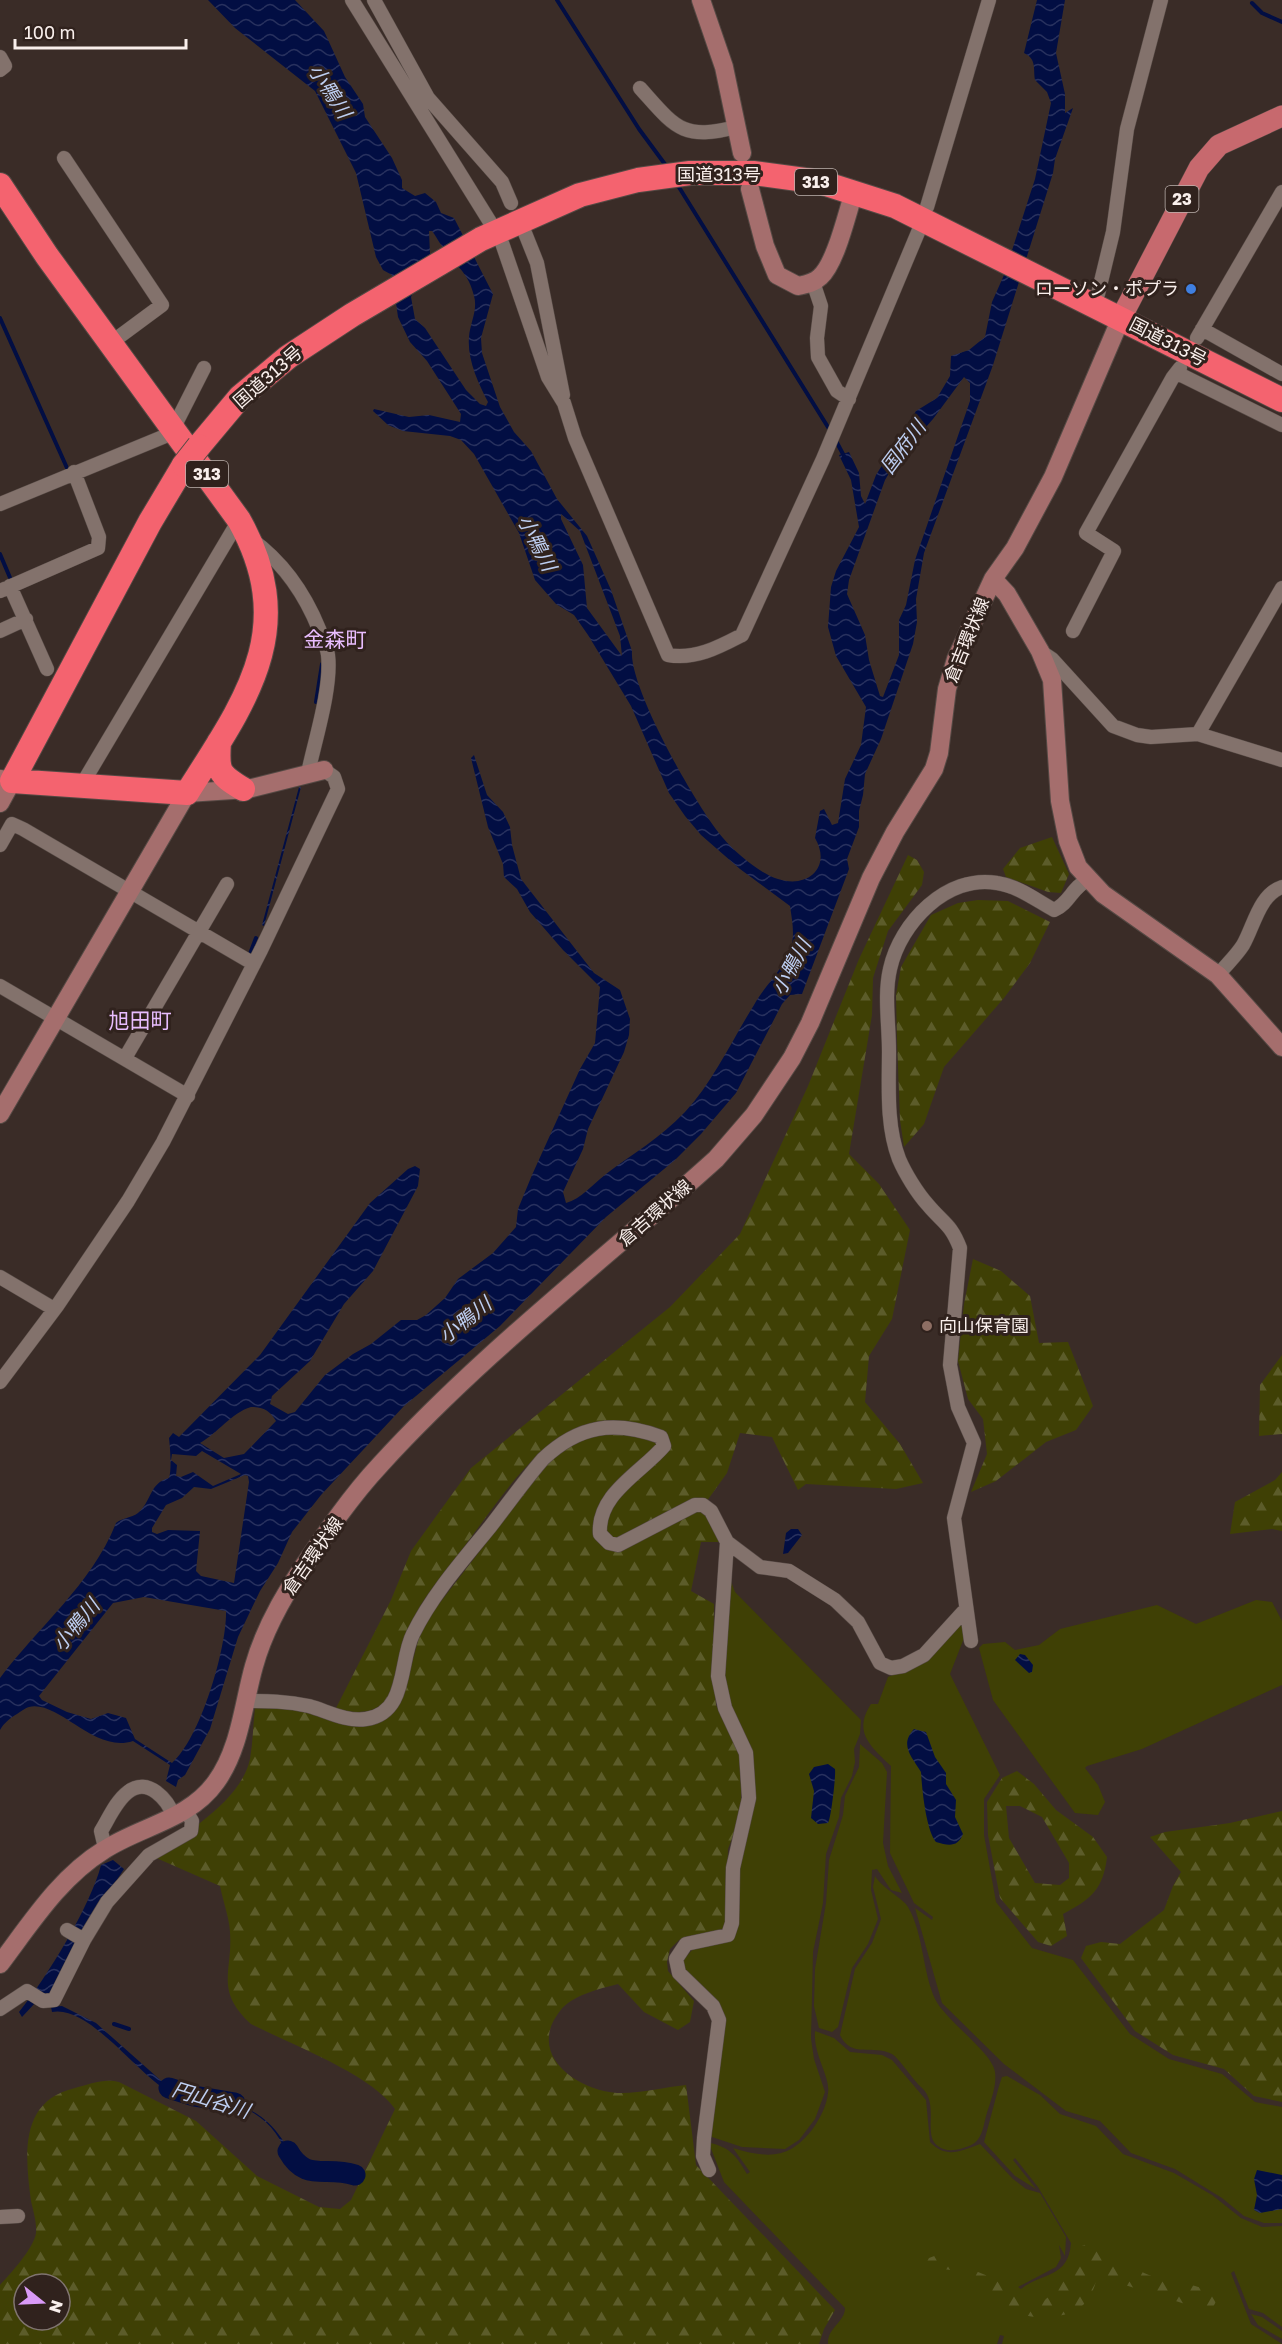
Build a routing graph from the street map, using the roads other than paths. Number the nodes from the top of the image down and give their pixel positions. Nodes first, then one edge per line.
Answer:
1 (352, 0) edge
2 (374, 0) edge
3 (701, 0) edge
4 (988, 0) edge
5 (1161, 0) edge
6 (0, 57) edge
7 (0, 70) edge
8 (640, 88) dead end
9 (1282, 116) edge
10 (736, 127) junction
11 (742, 153) dead end
12 (64, 158) dead end
13 (0, 185) edge
14 (750, 189) dead end
15 (854, 192) junction
16 (1282, 192) edge
17 (511, 203) dead end
18 (927, 221) junction
19 (525, 233) dead end
20 (490, 234) junction
21 (813, 282) junction
22 (1094, 299) junction
23 (1121, 318) junction
24 (112, 342) junction
25 (204, 368) dead end
26 (1282, 374) edge
27 (849, 399) junction
28 (1282, 400) edge
29 (564, 403) junction
30 (1282, 425) edge
31 (174, 431) junction
32 (74, 472) junction
33 (0, 504) edge
34 (244, 529) junction
35 (993, 579) junction
36 (5, 588) edge
37 (1282, 588) edge
38 (26, 620) junction
39 (0, 631) edge
40 (1073, 631) dead end
41 (1040, 651) junction
42 (47, 669) dead end
43 (1198, 734) junction
44 (219, 742) junction
45 (1282, 760) edge
46 (316, 771) junction
47 (6, 780) edge
48 (81, 786) junction
49 (243, 789) junction
50 (187, 793) junction
51 (0, 803) edge
52 (0, 845) edge
53 (1088, 880) junction
54 (226, 884) dead end
55 (1282, 887) edge
56 (130, 892) junction
57 (200, 932) junction
58 (254, 964) junction
59 (1218, 975) junction
60 (0, 986) edge
61 (56, 1020) junction
62 (1282, 1047) edge
63 (125, 1059) junction
64 (188, 1096) junction
65 (0, 1114) edge
66 (0, 1277) edge
67 (54, 1309) junction
68 (0, 1382) edge
69 (727, 1542) junction
70 (965, 1610) junction
71 (971, 1641) dead end
72 (246, 1701) junction
73 (180, 1814) junction
74 (105, 1848) junction
75 (67, 1930) dead end
76 (84, 1940) junction
77 (0, 1964) edge
78 (0, 2009) edge
79 (709, 2170) dead end
80 (18, 2216) dead end
81 (0, 2217) edge

1 - 20 street
2 - 17 street
3 - 10 main road
4 - 18 street
5 - 22 street
6 - 7 street
8 - 10 street
9 - 23 main road, 23
10 - 11 main road
12 - 24 street
13 - 24 highway, 313
14 - 21 main road
15 - 18 highway, 国道313号 / 313
15 - 20 highway, 国道313号 / 313
15 - 21 main road
16 - 26 street
18 - 22 highway, 国道313号 / 313
18 - 27 street
19 - 29 street
20 - 29 street
20 - 47 highway, 国道313号 / 313, bridge
21 - 27 street
22 - 23 highway, 国道313号 / 313
23 - 28 highway, 国道313号 / 313
23 - 35 main road, 倉吉環状線
24 - 31 highway, 313
25 - 31 street
27 - 29 street
30 - 40 street
31 - 32 street
31 - 34 highway, 313
32 - 33 street
32 - 36 street
34 - 44 highway, 313
34 - 46 street
34 - 48 street
35 - 41 main road
35 - 72 main road, 倉吉環状線
36 - 38 street
37 - 43 street
38 - 39 street
38 - 42 street
41 - 43 street
41 - 53 main road
43 - 45 street
44 - 49 highway
44 - 50 highway, 313
46 - 49 main road
46 - 58 street
47 - 48 highway
47 - 51 main road
48 - 50 highway
49 - 50 main road
50 - 56 main road
52 - 56 street
53 - 59 main road
53 - 70 street
54 - 57 street
55 - 59 street
56 - 57 street
56 - 61 main road
57 - 58 street
57 - 63 street
58 - 64 street
59 - 62 main road
60 - 61 street
61 - 63 street
61 - 65 main road
63 - 64 street
64 - 67 street
66 - 67 street
67 - 68 street
69 - 70 street
69 - 72 street
69 - 79 street
70 - 71 street
72 - 73 main road, 倉吉環状線
73 - 74 main road, 倉吉環状線
73 - 74 street
73 - 76 street
74 - 77 main road, 倉吉環状線
75 - 76 street
76 - 78 street
80 - 81 street

